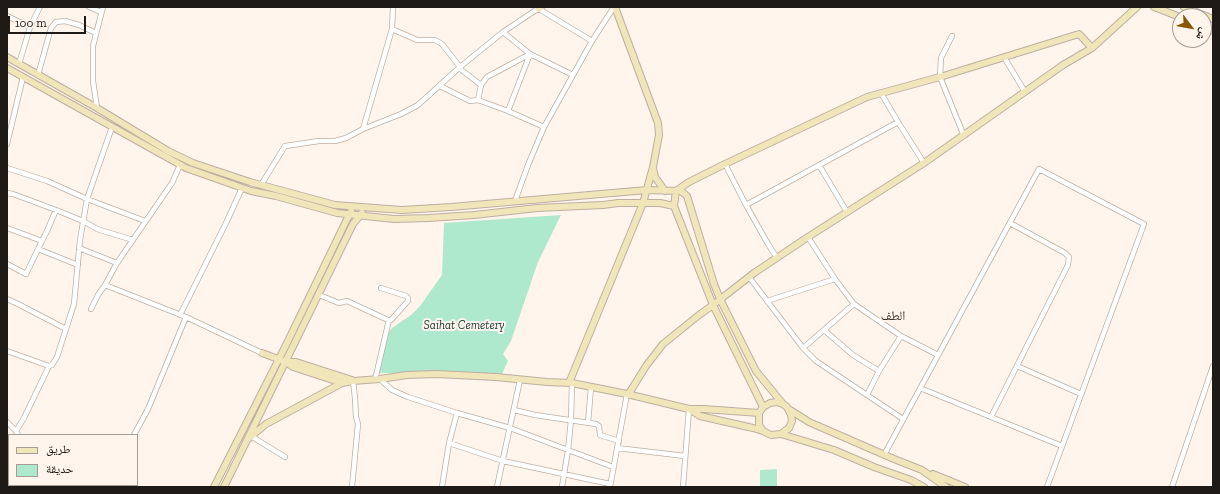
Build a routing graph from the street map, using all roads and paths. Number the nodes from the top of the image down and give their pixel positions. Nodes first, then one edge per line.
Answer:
1 (40, 7) edge
2 (88, 7) edge
3 (103, 7) edge
4 (393, 7) edge
5 (614, 7) edge
6 (1137, 7) edge
7 (1154, 7) edge
8 (1184, 7) edge
9 (540, 8) edge
10 (101, 12) junction
11 (1172, 14) edge
12 (7, 16) edge
13 (1213, 19) edge
14 (30, 26) junction
15 (392, 29) junction
16 (503, 32) junction
17 (96, 33) junction
18 (952, 36) dead end
19 (592, 41) junction
20 (1092, 48) junction
21 (530, 54) junction
22 (7, 57) edge
23 (1004, 57) junction
24 (19, 64) junction
25 (7, 68) edge
26 (460, 68) junction
27 (573, 74) junction
28 (38, 75) junction
29 (23, 77) junction
30 (940, 77) junction
31 (481, 85) junction
32 (440, 86) junction
33 (1025, 92) junction
34 (881, 93) junction
35 (478, 100) junction
36 (97, 108) junction
37 (508, 111) junction
38 (898, 122) junction
39 (112, 127) junction
40 (544, 127) junction
41 (363, 129) junction
42 (964, 136) junction
43 (7, 144) edge
44 (924, 163) junction
45 (725, 164) junction
46 (180, 165) junction
47 (819, 165) junction
48 (653, 167) junction
49 (7, 168) edge
50 (262, 185) junction
51 (242, 188) junction
52 (647, 190) junction
53 (665, 191) junction
54 (676, 191) junction
55 (7, 193) edge
56 (87, 199) junction
57 (515, 201) junction
58 (644, 203) junction
59 (746, 205) junction
60 (354, 206) junction
61 (674, 206) junction
62 (366, 207) junction
63 (56, 210) junction
64 (847, 212) junction
65 (350, 214) junction
66 (360, 215) junction
67 (83, 221) junction
68 (145, 221) junction
69 (1010, 223) junction
70 (7, 228) edge
71 (808, 237) junction
72 (133, 240) junction
73 (42, 241) junction
74 (79, 248) junction
75 (38, 250) junction
76 (777, 258) junction
77 (117, 263) junction
78 (7, 264) edge
79 (78, 265) junction
80 (749, 277) junction
81 (835, 279) junction
82 (105, 285) junction
83 (381, 288) dead end
84 (319, 296) junction
85 (720, 299) junction
86 (7, 300) edge
87 (767, 301) junction
88 (854, 304) junction
89 (713, 305) junction
90 (90, 309) dead end
91 (180, 315) junction
92 (186, 317) junction
93 (390, 320) junction
94 (66, 329) junction
95 (824, 330) junction
96 (901, 336) junction
97 (803, 348) junction
98 (7, 351) edge
99 (262, 353) joint
100 (938, 355) junction
101 (279, 359) junction
102 (286, 362) junction
103 (49, 366) junction
104 (1017, 366) junction
105 (1213, 366) edge
106 (879, 371) junction
107 (377, 379) junction
108 (520, 380) junction
109 (353, 381) junction
110 (342, 383) junction
111 (570, 383) junction
112 (591, 387) junction
113 (920, 388) junction
114 (628, 394) junction
115 (1081, 394) junction
116 (867, 395) junction
117 (783, 404) junction
118 (763, 407) junction
119 (689, 409) junction
120 (514, 410) junction
121 (790, 410) junction
122 (457, 413) junction
123 (759, 413) junction
124 (991, 417) junction
125 (903, 419) junction
126 (571, 420) junction
127 (7, 423) edge
128 (588, 423) junction
129 (510, 428) junction
130 (763, 431) junction
131 (17, 433) edge
132 (135, 434) edge
133 (782, 434) junction
134 (249, 438) junction
135 (619, 441) junction
136 (449, 443) junction
137 (1062, 446) junction
138 (617, 448) junction
139 (568, 450) junction
140 (884, 455) junction
141 (686, 456) junction
142 (285, 458) dead end
143 (503, 461) junction
144 (613, 467) junction
145 (922, 470) junction
146 (564, 474) junction
147 (610, 485) edge
148 (214, 487) edge
149 (224, 487) edge
150 (352, 487) edge
151 (442, 487) edge
152 (497, 487) edge
153 (562, 487) edge
154 (683, 487) edge
155 (924, 487) edge
156 (946, 487) edge
157 (965, 487) edge
158 (1046, 487) edge
159 (1172, 487) edge

1 - 14 street
2 - 10 street
3 - 10 street
4 - 15 street
5 - 19 street
5 - 48 main road
6 - 20 main road
7 - 11 main road
8 - 13 main road
9 - 16 street
9 - 19 street
10 - 17 street
12 - 14 street
14 - 24 street
15 - 26 street
15 - 41 street
16 - 21 street
16 - 26 street
17 - 28 street
17 - 36 street
18 - 30 street
19 - 27 street
20 - 23 main road
20 - 33 main road
21 - 27 street
21 - 31 street
21 - 37 street
22 - 24 main road
23 - 30 main road
23 - 33 street
24 - 28 main road
25 - 29 main road
26 - 31 street
26 - 32 street
27 - 40 street
28 - 36 main road
29 - 39 main road
29 - 43 street
30 - 34 main road
30 - 42 street
31 - 35 street
32 - 35 street
32 - 41 street
33 - 42 main road
34 - 38 street
34 - 45 main road
35 - 37 street
36 - 50 main road
37 - 40 street
38 - 44 street
38 - 47 street
39 - 46 main road
39 - 56 street
40 - 57 street
41 - 50 street
42 - 44 main road
44 - 64 main road
45 - 54 main road
45 - 59 street
46 - 51 main road
46 - 68 street
47 - 59 street
47 - 64 street
48 - 52 main road
48 - 53 main road
49 - 56 street
50 - 60 main road
51 - 65 main road
51 - 91 street
52 - 53 main road
52 - 57 main road
52 - 58 main road
53 - 54 main road
54 - 61 main road
54 - 85 main road
55 - 63 street
56 - 67 street
56 - 68 street
57 - 62 main road
58 - 61 main road
58 - 66 main road
58 - 111 main road
59 - 76 street
60 - 62 main road
60 - 65 main road
61 - 89 main road
62 - 66 main road
63 - 67 street
63 - 73 street
64 - 71 main road
65 - 66 main road
65 - 101 main road
66 - 84 main road
67 - 72 street
67 - 74 street
68 - 72 street
69 - 100 street
69 - 104 street
69 - 115 street
70 - 73 street
71 - 76 main road
71 - 81 street
72 - 77 street
73 - 75 street
74 - 77 street
74 - 79 street
75 - 78 street
75 - 79 street
76 - 80 main road
77 - 82 street
79 - 94 street
80 - 85 main road
80 - 87 street
81 - 87 street
81 - 88 street
82 - 90 street
82 - 91 street
83 - 93 street
84 - 93 street
84 - 102 main road
85 - 89 main road
85 - 117 main road
86 - 94 street
87 - 97 street
88 - 95 street
88 - 96 street
89 - 114 main road
89 - 118 main road
91 - 92 street
92 - 99 street
92 - 132 street
93 - 107 street
94 - 103 street
95 - 97 street
95 - 106 street
96 - 100 street
96 - 106 street
97 - 116 street
98 - 103 street
99 - 101 main road
100 - 113 street
101 - 102 main road
101 - 148 main road
102 - 109 main road
102 - 110 main road
102 - 134 main road
103 - 131 street
104 - 115 street
104 - 124 street
105 - 159 street
106 - 116 street
107 - 108 main road
107 - 109 main road
107 - 122 street
108 - 111 main road
108 - 120 street
109 - 110 main road
109 - 150 street
110 - 134 main road
111 - 112 main road
111 - 126 street
112 - 114 main road
112 - 128 street
113 - 124 street
113 - 125 street
114 - 119 main road
114 - 135 street
115 - 137 street
116 - 125 street
117 - 118 main road
117 - 121 main road
118 - 123 main road
119 - 123 main road
119 - 130 main road
119 - 141 street
120 - 126 street
120 - 129 street
121 - 133 main road
121 - 140 main road
122 - 129 street
122 - 136 street
123 - 130 main road
124 - 137 street
125 - 140 street
126 - 128 street
126 - 139 street
127 - 131 street
128 - 135 street
129 - 139 street
129 - 143 street
130 - 133 main road
133 - 155 main road
134 - 142 street
134 - 149 main road
135 - 138 street
136 - 143 street
136 - 151 street
137 - 158 street
138 - 141 street
138 - 144 street
139 - 144 street
139 - 146 street
140 - 145 main road
141 - 154 street
143 - 146 street
143 - 152 street
144 - 147 street
145 - 156 main road
145 - 157 main road
146 - 147 street
146 - 153 street

